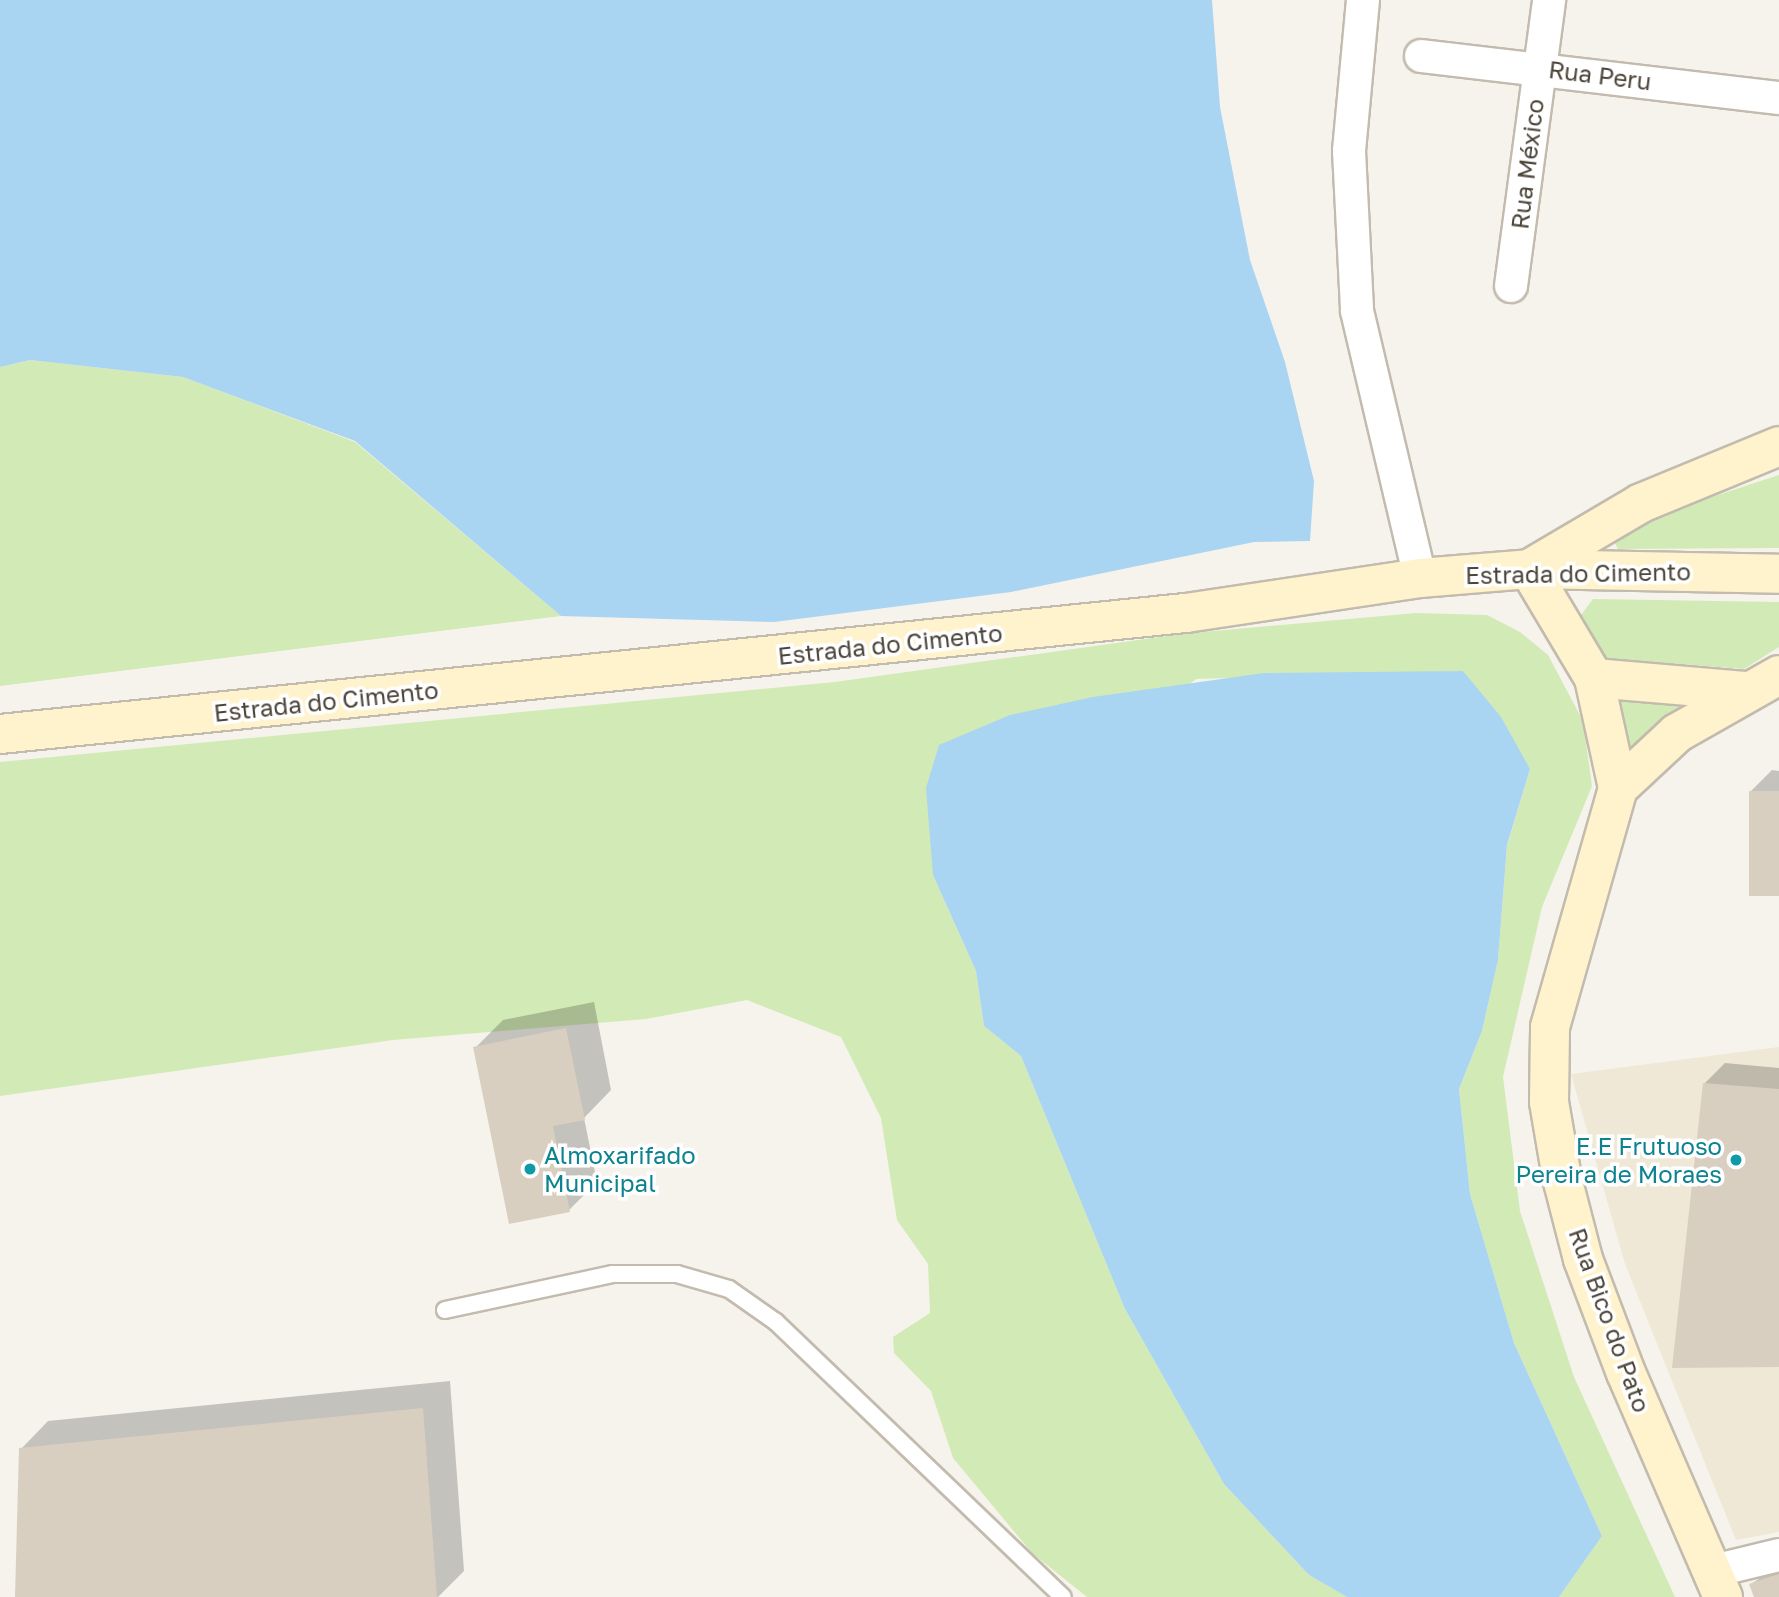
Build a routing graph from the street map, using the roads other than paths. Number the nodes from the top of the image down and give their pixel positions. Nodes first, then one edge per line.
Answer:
1 (1363, 0) edge
2 (1549, 0) edge
3 (1421, 56) dead end
4 (1540, 67) junction
5 (1779, 98) edge
6 (1511, 286) dead end
7 (1772, 456) edge
8 (1529, 569) junction
9 (1779, 574) edge
10 (1420, 578) junction
11 (1594, 678) junction
12 (1763, 683) edge
13 (0, 734) edge
14 (1618, 788) junction
15 (445, 1310) dead end
16 (1779, 1555) edge
17 (1718, 1584) edge
18 (1063, 1597) edge

1 - 10 street
2 - 4 street, Rua México
3 - 4 street, Rua Peru
4 - 5 street, Rua Peru
4 - 6 street, Rua México
7 - 8 street
8 - 9 street, Estrada do Cimento
8 - 10 street, Estrada do Cimento
8 - 11 street, Rua Bico do Pato
10 - 13 street, Estrada do Cimento
11 - 12 street
11 - 14 street, Rua Bico do Pato
12 - 14 street
14 - 17 street, Rua Bico do Pato
15 - 18 lane
16 - 17 street

